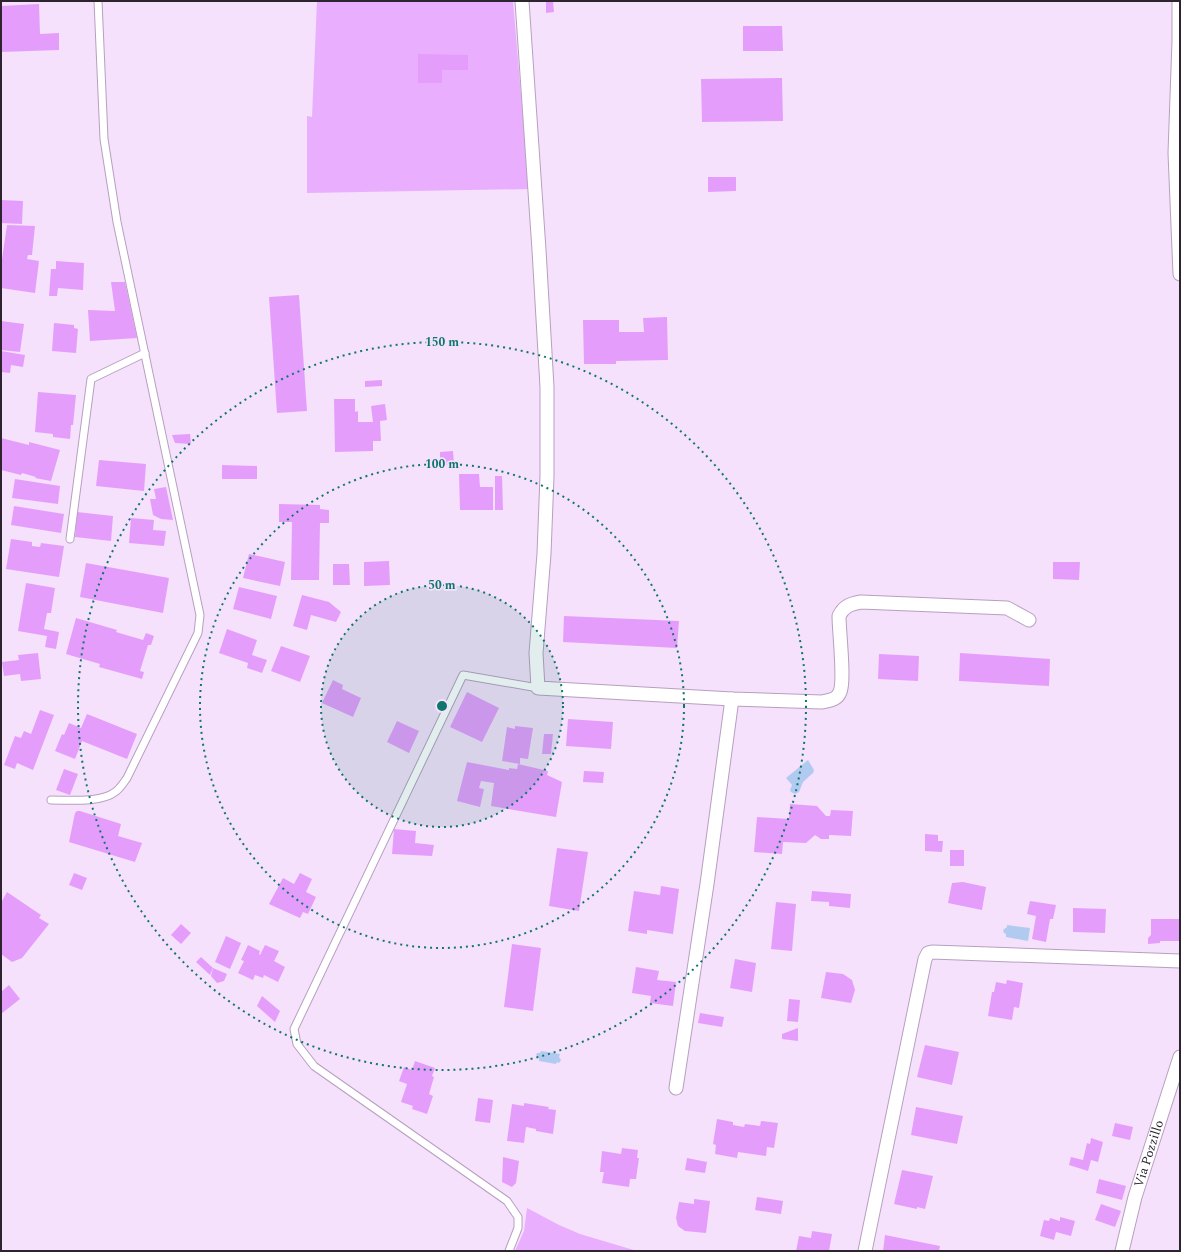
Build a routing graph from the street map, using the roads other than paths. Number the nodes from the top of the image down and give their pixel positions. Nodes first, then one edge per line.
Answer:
1 (98, 1) edge
2 (522, 1) edge
3 (1179, 1) edge
4 (1178, 153) edge
5 (1180, 274) edge
6 (145, 353) junction
7 (70, 539) dead end
8 (1029, 620) dead end
9 (538, 688) junction
10 (732, 699) junction
11 (51, 800) dead end
12 (1180, 961) edge
13 (1180, 1057) edge
14 (676, 1088) dead end
15 (509, 1251) edge
16 (866, 1251) edge
17 (1122, 1251) edge

1 - 6 lane
2 - 9 street
3 - 4 street
4 - 5 street
6 - 7 lane
6 - 11 lane
8 - 10 street
9 - 10 street
9 - 15 lane
10 - 14 street
12 - 16 street
13 - 17 street, Via Pozzillo

